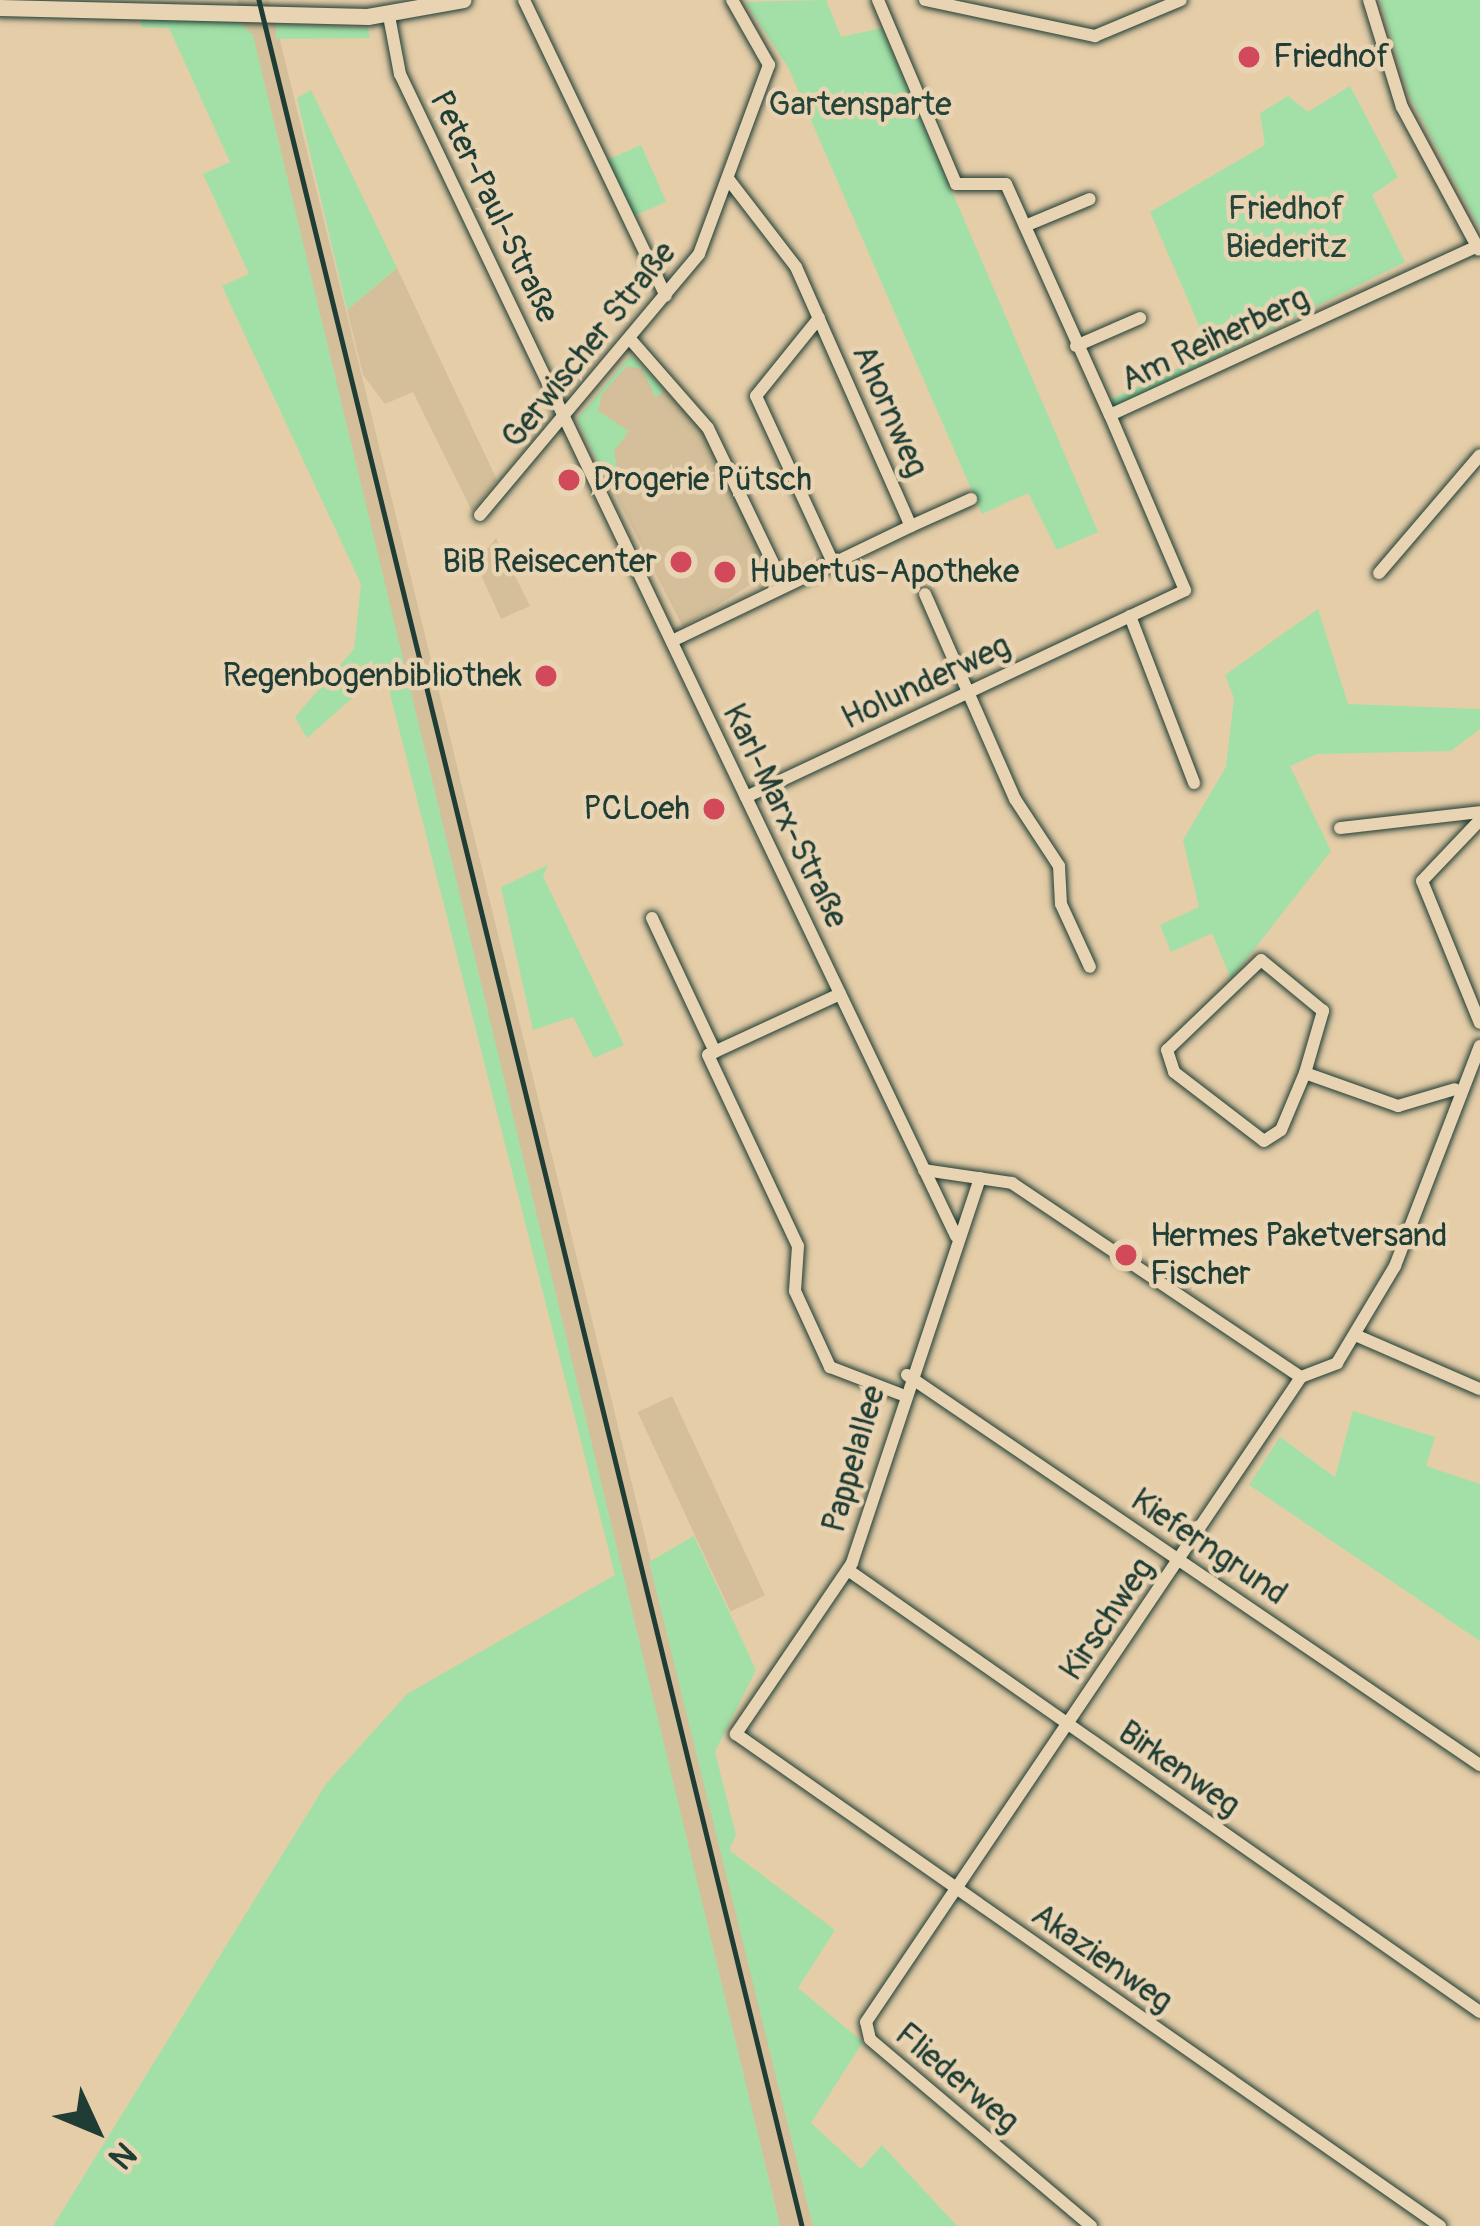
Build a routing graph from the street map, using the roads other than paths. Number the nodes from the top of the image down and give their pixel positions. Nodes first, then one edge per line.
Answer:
1 (464, 0) edge
2 (524, 0) edge
3 (732, 0) edge
4 (878, 0) edge
5 (925, 0) edge
6 (1181, 0) edge
7 (1369, 0) edge
8 (64, 2) edge
9 (0, 8) edge
10 (389, 16) junction
11 (729, 180) junction
12 (1090, 199) dead end
13 (1025, 226) junction
14 (1478, 249) edge
15 (666, 296) junction
16 (819, 318) junction
17 (1140, 318) dead end
18 (629, 340) junction
19 (1076, 346) junction
20 (1110, 415) junction
21 (565, 418) junction
22 (1480, 455) edge
23 (971, 499) dead end
24 (480, 515) dead end
25 (910, 526) junction
26 (833, 563) junction
27 (1379, 573) dead end
28 (784, 586) junction
29 (925, 594) dead end
30 (1130, 616) junction
31 (672, 641) junction
32 (968, 692) junction
33 (1194, 783) dead end
34 (746, 797) junction
35 (1480, 816) edge
36 (1340, 828) dead end
37 (652, 918) dead end
38 (1090, 967) dead end
39 (840, 994) junction
40 (1480, 1023) edge
41 (1480, 1046) edge
42 (715, 1052) junction
43 (1466, 1065) junction
44 (1305, 1073) junction
45 (1480, 1073) edge
46 (1455, 1089) junction
47 (924, 1169) junction
48 (980, 1178) junction
49 (956, 1236) junction
50 (1355, 1335) junction
51 (907, 1375) junction
52 (1301, 1377) junction
53 (1480, 1389) edge
54 (899, 1394) junction
55 (1179, 1560) junction
56 (848, 1570) junction
57 (1068, 1724) junction
58 (735, 1732) joint
59 (1480, 1765) edge
60 (956, 1890) junction
61 (1480, 2012) edge
62 (1091, 2226) edge
63 (1440, 2226) edge

1 - 10 street
2 - 15 street
3 - 11 street, Gerwischer Straße
4 - 13 street, Am Reiherberg
5 - 6 street
7 - 14 street
8 - 9 street
8 - 10 street
10 - 21 street, Peter-Paul-Straße
11 - 15 street, Gerwischer Straße
11 - 16 street, Ahornweg
12 - 13 street
13 - 19 street, Am Reiherberg
14 - 20 street, Am Reiherberg
15 - 18 street, Gerwischer Straße
16 - 25 street, Ahornweg
16 - 26 street, Ahornweg
17 - 19 street, Am Reiherberg
18 - 21 street, Gerwischer Straße
18 - 28 street
19 - 20 street, Am Reiherberg
20 - 30 street, Holunderweg
21 - 24 street, Gerwischer Straße
21 - 31 street, Karl-Marx-Straße
22 - 27 street
23 - 25 street, Ahornweg
25 - 26 street, Ahornweg
26 - 28 street, Ahornweg
28 - 31 street, Ahornweg
29 - 32 street
30 - 32 street, Holunderweg
30 - 33 street
31 - 34 street, Karl-Marx-Straße
32 - 34 street, Holunderweg
32 - 38 street
34 - 39 street, Karl-Marx-Straße
35 - 36 street
35 - 40 street
37 - 42 street
39 - 42 street
39 - 47 street, Karl-Marx-Straße
41 - 43 street
42 - 54 street
43 - 45 street
43 - 46 street
44 - 44 street
44 - 46 street
46 - 50 street
47 - 48 street
47 - 49 street, Karl-Marx-Straße
48 - 49 street, Pappelallee
48 - 52 street
49 - 51 street, Pappelallee
50 - 52 street
50 - 53 street
51 - 54 street, Pappelallee
51 - 55 street, Kieferngrund
52 - 55 street, Kirschweg
54 - 56 street, Pappelallee
55 - 57 street, Kirschweg
55 - 59 street, Kieferngrund
56 - 57 street, Birkenweg
56 - 58 street, Pappelallee
57 - 60 street, Kirschweg
57 - 61 street, Birkenweg
58 - 60 street, Akazienweg
60 - 62 street, Fliederweg
60 - 63 street, Akazienweg

